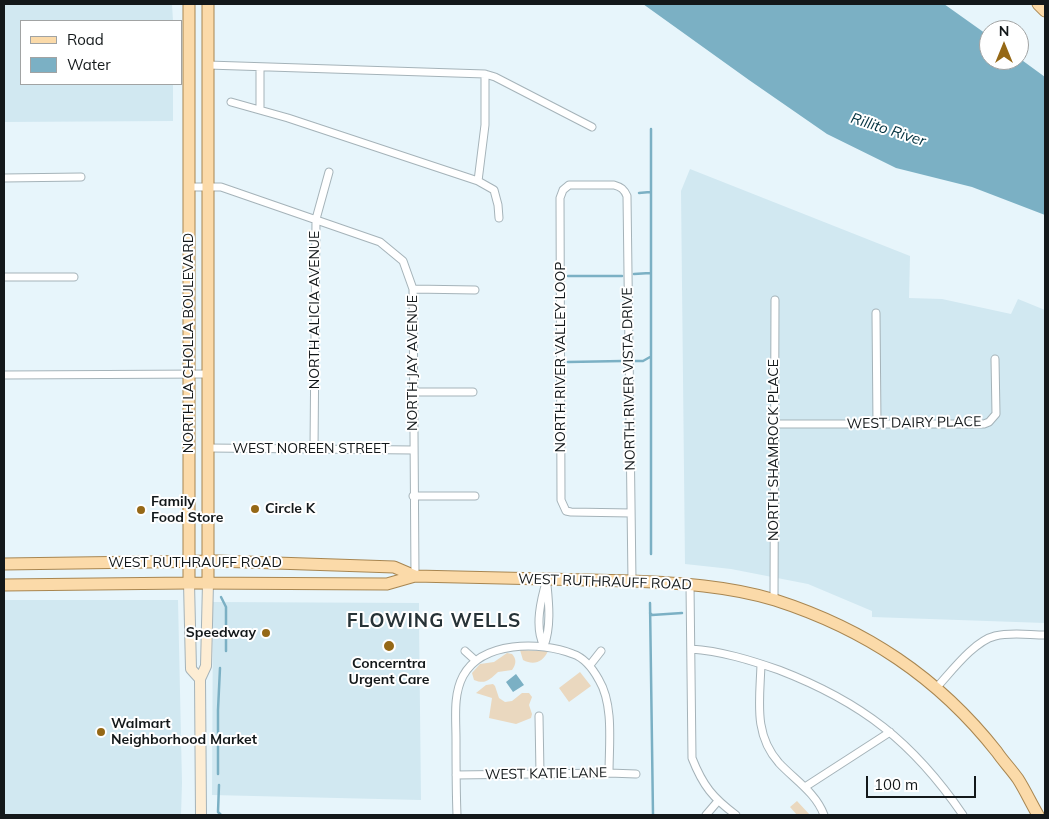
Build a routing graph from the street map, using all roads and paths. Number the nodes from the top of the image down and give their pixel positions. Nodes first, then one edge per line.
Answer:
1 (190, 4) edge
2 (208, 4) edge
3 (1038, 4) edge
4 (1045, 11) edge
5 (208, 65) junction
6 (260, 67) junction
7 (485, 74) junction
8 (231, 102) dead end
9 (260, 110) junction
10 (592, 126) dead end
11 (329, 172) dead end
12 (81, 177) dead end
13 (4, 178) edge
14 (478, 181) junction
15 (614, 185) joint
16 (190, 187) junction
17 (208, 187) junction
18 (499, 218) dead end
19 (316, 220) junction
20 (4, 276) edge
21 (74, 276) dead end
22 (413, 289) junction
23 (475, 290) dead end
24 (774, 300) dead end
25 (876, 313) dead end
26 (995, 359) dead end
27 (190, 373) junction
28 (208, 374) junction
29 (4, 375) edge
30 (414, 392) junction
31 (473, 392) dead end
32 (774, 424) junction
33 (877, 424) junction
34 (209, 448) junction
35 (314, 449) junction
36 (413, 450) junction
37 (413, 496) junction
38 (474, 496) dead end
39 (630, 514) junction
40 (189, 561) junction
41 (209, 561) junction
42 (4, 564) edge
43 (415, 576) junction
44 (547, 579) junction
45 (632, 581) junction
46 (189, 583) junction
47 (208, 583) junction
48 (4, 585) edge
49 (690, 585) junction
50 (774, 600) junction
51 (1045, 635) edge
52 (544, 646) junction
53 (690, 649) junction
54 (465, 651) dead end
55 (601, 651) dead end
56 (476, 661) junction
57 (761, 664) junction
58 (590, 665) junction
59 (200, 679) junction
60 (937, 687) junction
61 (539, 716) dead end
62 (890, 732) junction
63 (609, 773) junction
64 (540, 774) junction
65 (636, 774) dead end
66 (456, 775) junction
67 (806, 787) junction
68 (718, 801) junction
69 (201, 815) edge
70 (457, 815) edge
71 (706, 815) edge
72 (736, 815) edge
73 (824, 815) edge
74 (964, 815) edge
75 (1038, 815) edge

1 - 16 main road, NORTH LA CHOLLA BOULEVARD
2 - 5 main road, NORTH LA CHOLLA BOULEVARD
3 - 4 main road
5 - 6 street
5 - 17 main road, NORTH LA CHOLLA BOULEVARD
6 - 7 street
6 - 9 street
7 - 10 street
7 - 14 street
8 - 9 street
9 - 14 street
11 - 19 street, NORTH ALICIA AVENUE
12 - 13 street
14 - 18 street
15 - 39 street, NORTH RIVER VISTA DRIVE
15 - 39 street, NORTH RIVER VALLEY LOOP
16 - 17 street, NORTH JAY AVENUE
16 - 27 main road, NORTH LA CHOLLA BOULEVARD
17 - 19 street, NORTH JAY AVENUE
17 - 28 main road, NORTH LA CHOLLA BOULEVARD
19 - 22 street, NORTH JAY AVENUE
19 - 35 street, NORTH ALICIA AVENUE
20 - 21 street
22 - 23 street
22 - 30 street, NORTH JAY AVENUE
24 - 32 street, NORTH SHAMROCK PLACE
25 - 33 street
26 - 33 street, WEST DAIRY PLACE
27 - 28 street
27 - 29 street
27 - 40 main road, NORTH LA CHOLLA BOULEVARD
28 - 34 main road, NORTH LA CHOLLA BOULEVARD
30 - 31 street
30 - 36 street, NORTH JAY AVENUE
32 - 33 street, WEST DAIRY PLACE
32 - 50 street, NORTH SHAMROCK PLACE
34 - 35 street, WEST NOREEN STREET
34 - 41 main road, NORTH LA CHOLLA BOULEVARD
35 - 36 street, WEST NOREEN STREET
36 - 37 street, NORTH JAY AVENUE
37 - 38 street
37 - 43 street, NORTH JAY AVENUE
39 - 45 street, NORTH RIVER VISTA DRIVE
40 - 41 main road, WEST RUTHRAUFF ROAD
40 - 42 main road, WEST RUTHRAUFF ROAD
40 - 46 main road, NORTH LA CHOLLA BOULEVARD
41 - 43 main road, WEST RUTHRAUFF ROAD
41 - 47 main road, NORTH LA CHOLLA BOULEVARD
43 - 44 main road, WEST RUTHRAUFF ROAD
43 - 47 main road, WEST RUTHRAUFF ROAD
44 - 45 main road, WEST RUTHRAUFF ROAD
44 - 52 street
45 - 49 main road, WEST RUTHRAUFF ROAD
46 - 47 main road, WEST RUTHRAUFF ROAD
46 - 48 main road, WEST RUTHRAUFF ROAD
46 - 59 street, NORTH LA CHOLLA BOULEVARD
47 - 59 street, NORTH LA CHOLLA BOULEVARD
49 - 50 main road, WEST RUTHRAUFF ROAD
49 - 53 street
50 - 60 main road, WEST RUTHRAUFF ROAD
51 - 60 street
52 - 56 street
52 - 58 street
53 - 57 street
53 - 68 street
54 - 56 street
55 - 58 street
56 - 66 street
57 - 62 street
57 - 67 street
58 - 63 street
59 - 69 street, NORTH LA CHOLLA BOULEVARD
60 - 75 main road, WEST RUTHRAUFF ROAD
61 - 64 street
62 - 67 street
62 - 74 street
63 - 64 street, WEST KATIE LANE
63 - 65 street, WEST KATIE LANE
64 - 66 street, WEST KATIE LANE
66 - 70 street
67 - 73 street
68 - 71 street
68 - 72 street

